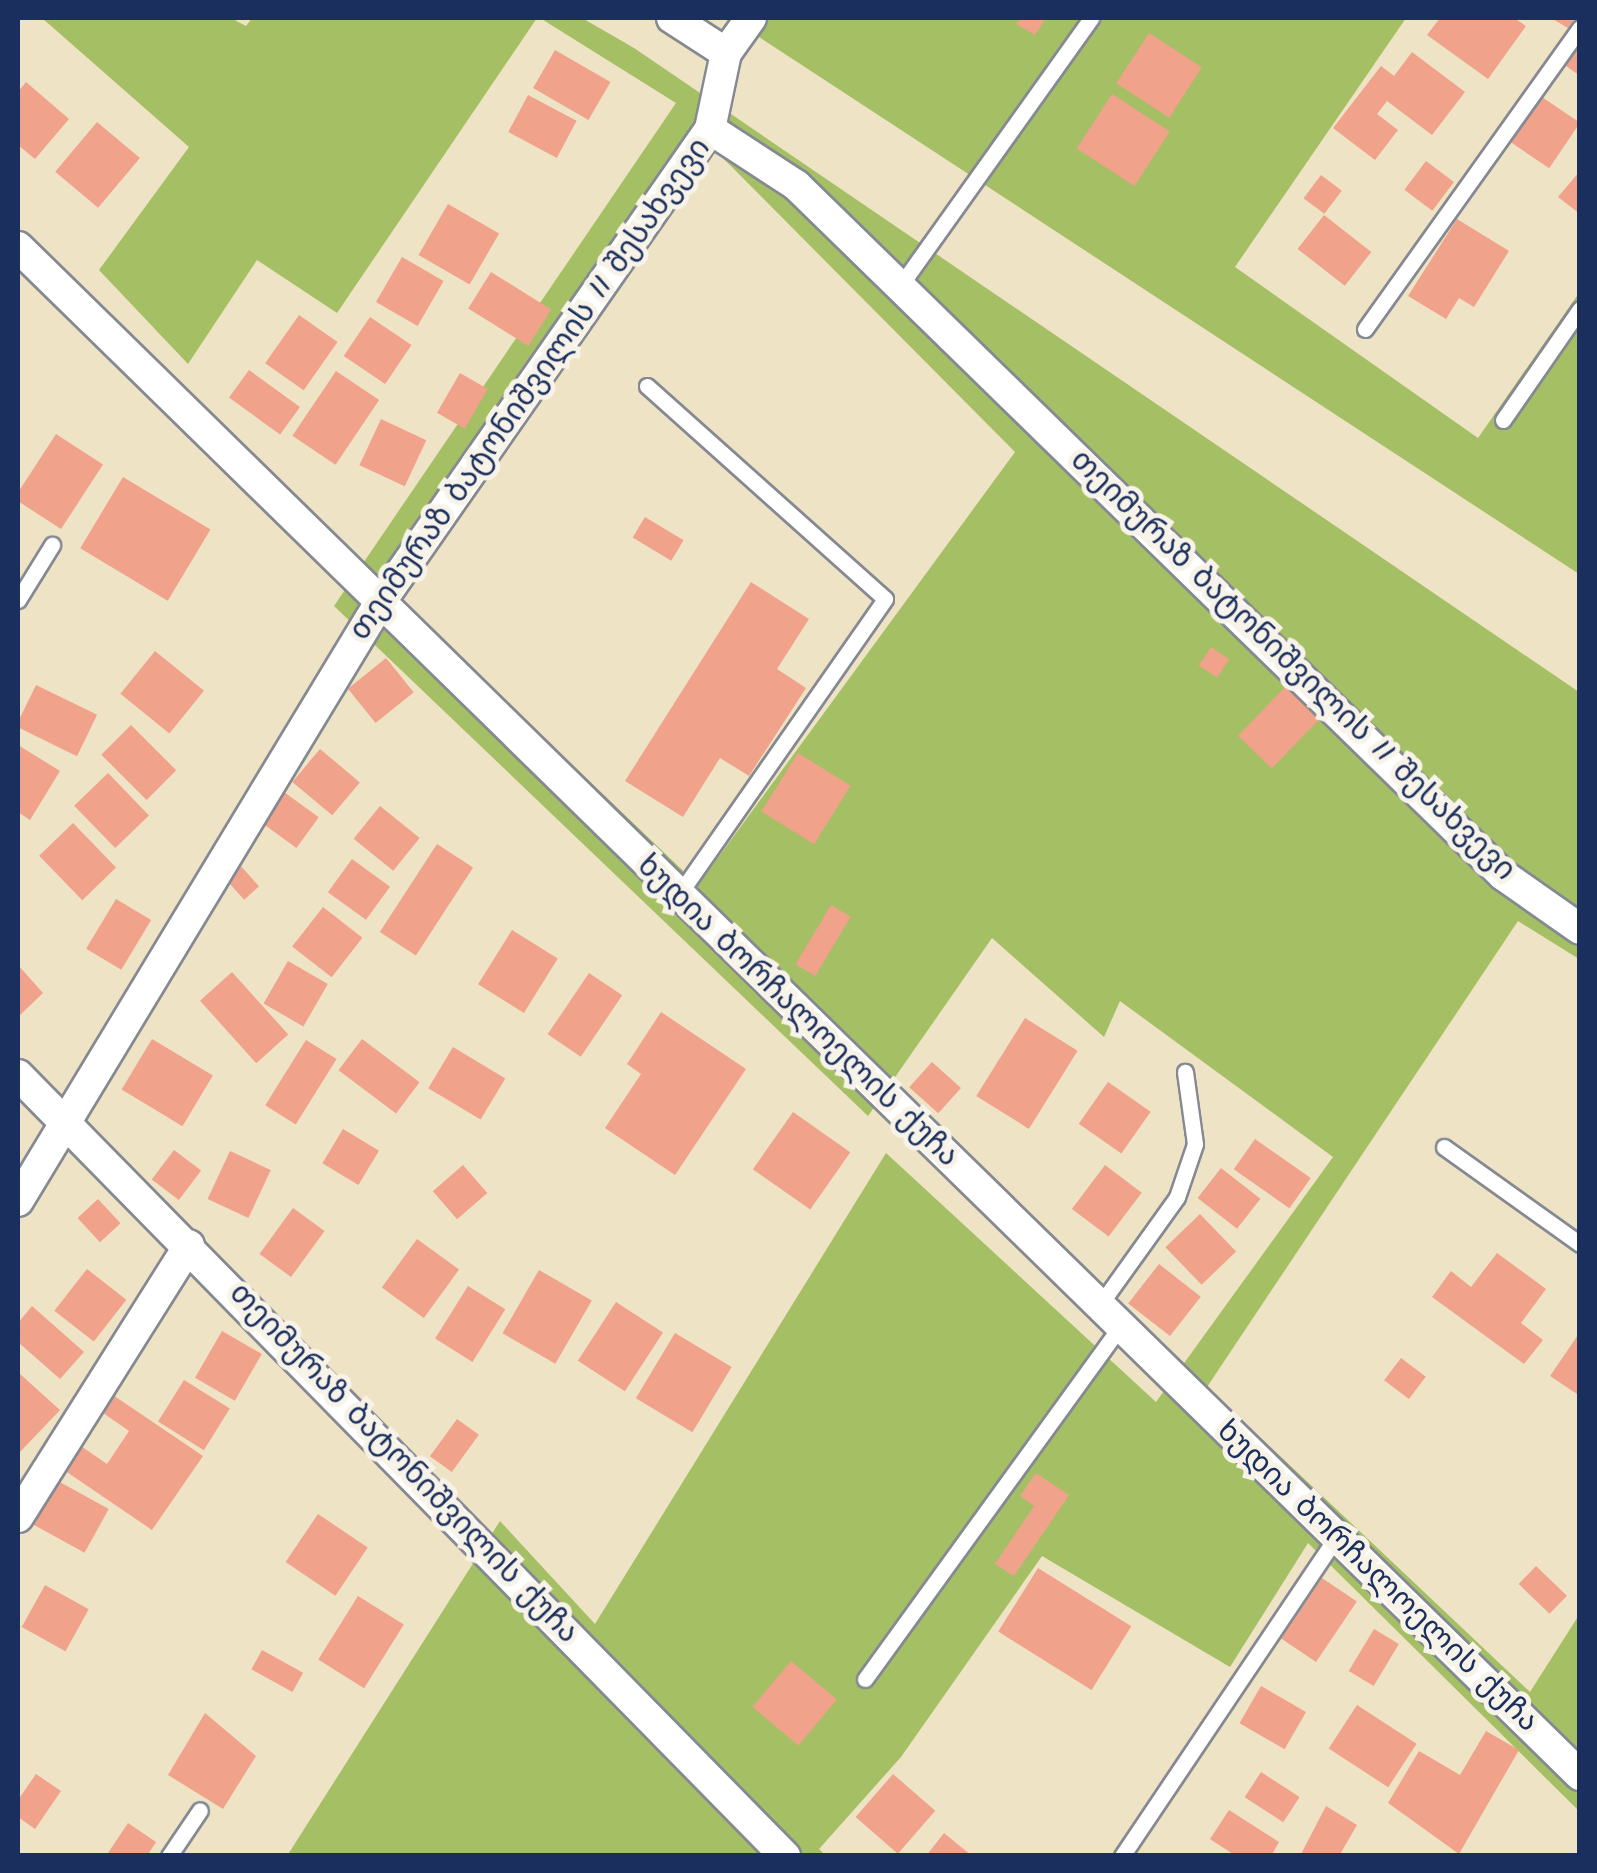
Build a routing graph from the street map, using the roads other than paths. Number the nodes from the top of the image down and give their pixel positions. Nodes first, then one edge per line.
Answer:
1 (672, 18) edge
2 (751, 18) edge
3 (1091, 18) edge
4 (1580, 28) edge
5 (726, 53) junction
6 (710, 129) junction
7 (18, 246) edge
8 (900, 286) junction
9 (1580, 309) edge
10 (1365, 329) dead end
11 (647, 386) dead end
12 (1502, 420) dead end
13 (52, 545) dead end
14 (18, 600) edge
15 (379, 604) junction
16 (677, 897) junction
17 (1580, 929) edge
18 (1185, 1072) dead end
19 (18, 1074) edge
20 (67, 1120) junction
21 (1444, 1147) dead end
22 (18, 1201) edge
23 (1580, 1244) edge
24 (189, 1245) junction
25 (1110, 1316) junction
26 (18, 1517) edge
27 (1336, 1537) junction
28 (865, 1679) dead end
29 (1580, 1774) edge
30 (200, 1810) dead end
31 (169, 1856) edge
32 (786, 1856) edge
33 (1122, 1856) edge

1 - 5 street
2 - 5 street
3 - 8 lane
4 - 10 lane
5 - 6 street
6 - 8 street, თეიმურაზ ბატონიშვილის II შესახვევი
6 - 15 street, თეიმურაზ ბატონიშვილის II შესახვევი
7 - 15 street, ხუდია ბორჩალოელის ქუჩა
8 - 17 street, თეიმურაზ ბატონიშვილის II შესახვევი
9 - 12 lane
11 - 16 lane
13 - 14 lane
15 - 16 street, ხუდია ბორჩალოელის ქუჩა
15 - 20 street, თეიმურაზ ბატონიშვილის II შესახვევი
16 - 25 street, ხუდია ბორჩალოელის ქუჩა
18 - 25 lane
19 - 20 street, თეიმურაზ ბატონიშვილის ქუჩა
20 - 22 street, თეიმურაზ ბატონიშვილის II შესახვევი
20 - 24 street, თეიმურაზ ბატონიშვილის ქუჩა
21 - 23 lane
24 - 26 street
24 - 32 street, თეიმურაზ ბატონიშვილის ქუჩა
25 - 27 street, ხუდია ბორჩალოელის ქუჩა
25 - 28 lane
27 - 29 street, ხუდია ბორჩალოელის ქუჩა
27 - 33 lane
30 - 31 lane

